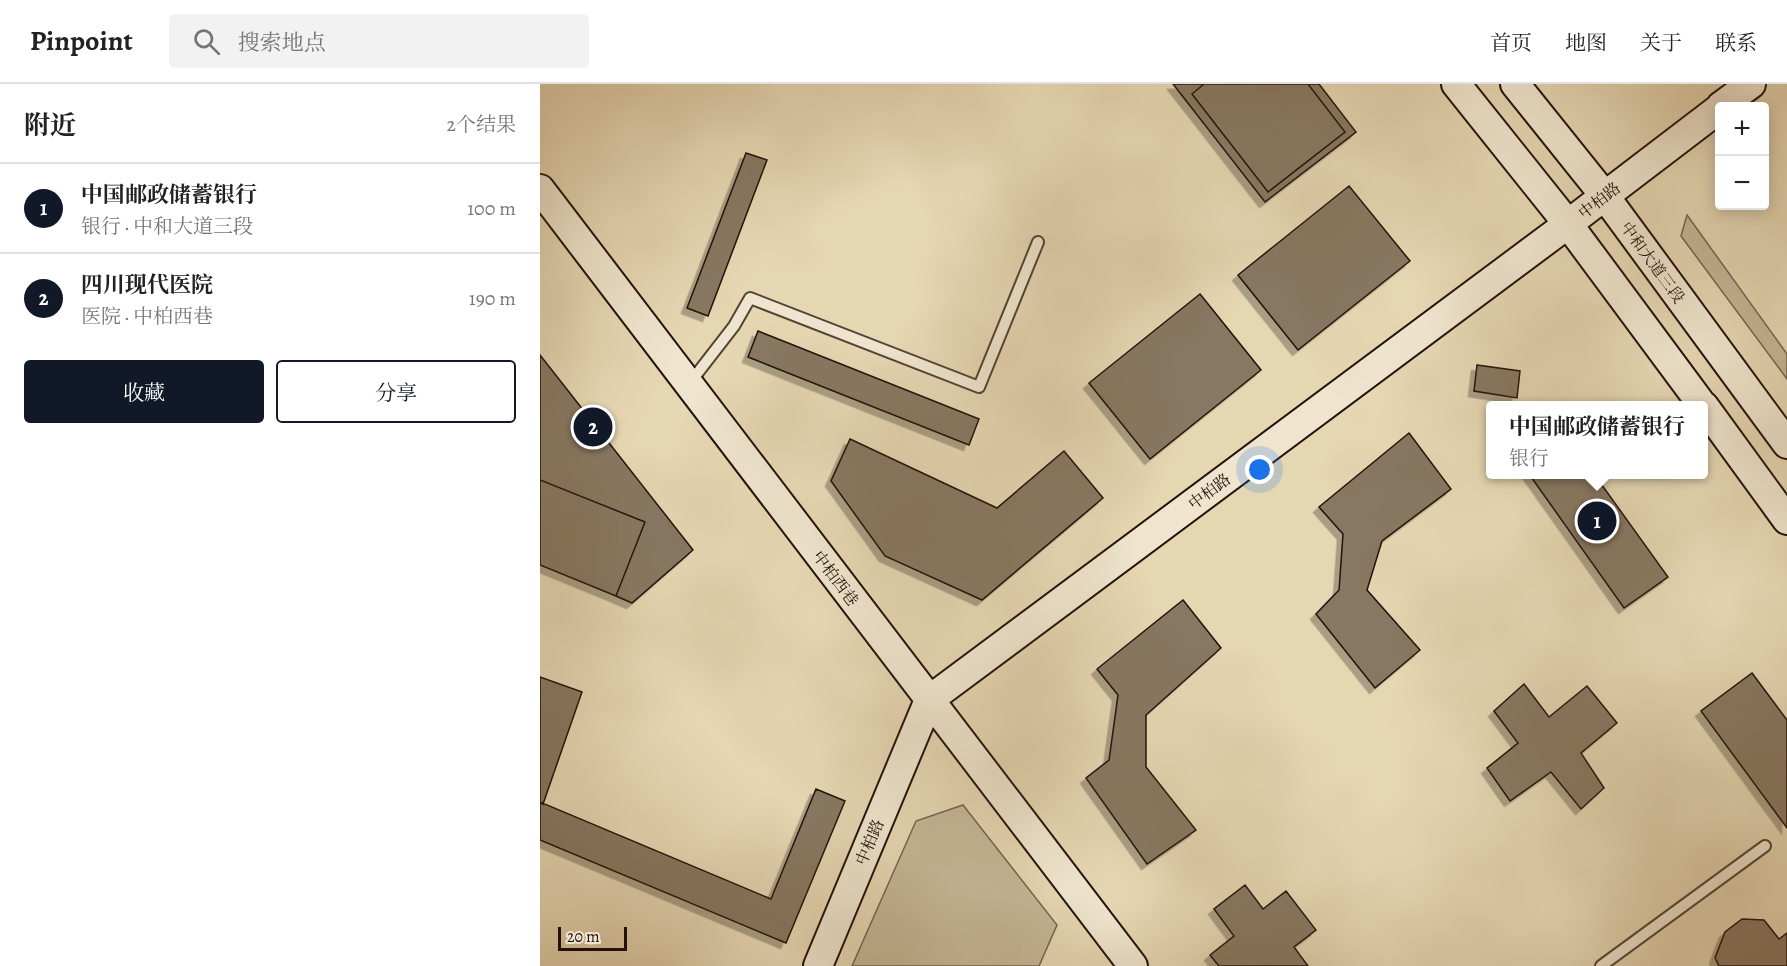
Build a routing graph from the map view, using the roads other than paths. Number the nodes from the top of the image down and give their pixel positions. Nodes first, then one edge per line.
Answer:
1 (1456, 84) edge
2 (1515, 84) edge
3 (1751, 84) edge
4 (1727, 102) edge
5 (1715, 111) edge
6 (540, 189) edge
7 (1604, 195) junction
8 (1568, 224) junction
9 (1038, 242) dead end
10 (689, 384) junction
11 (1699, 401) edge
12 (1708, 413) edge
13 (1787, 444) edge
14 (1787, 520) edge
15 (929, 700) junction
16 (1765, 846) dead end
17 (818, 966) edge
18 (1133, 966) edge
19 (1601, 966) edge

1 - 8 street
2 - 7 street, 中和大道三段
3 - 4 street, 中柏路
5 - 7 street, 中柏路
6 - 10 street, 中柏西巷
7 - 8 street, 中柏路
7 - 13 street, 中和大道三段
8 - 11 street
8 - 15 street, 中柏路
9 - 10 lane
10 - 15 street, 中柏西巷
12 - 14 street
15 - 17 street, 中柏路
15 - 18 street, 中柏西巷
16 - 19 lane

